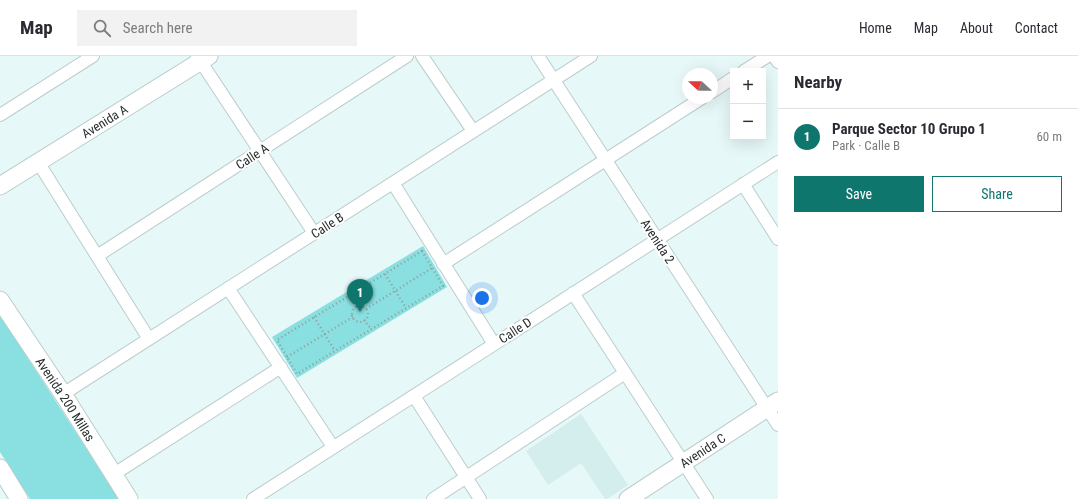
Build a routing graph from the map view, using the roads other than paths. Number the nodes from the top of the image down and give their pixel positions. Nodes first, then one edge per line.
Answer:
1 (93, 56) edge
2 (407, 56) edge
3 (422, 56) edge
4 (538, 56) edge
5 (591, 56) edge
6 (768, 56) edge
7 (774, 56) edge
8 (202, 58) edge
9 (778, 62) edge
10 (749, 68) edge
11 (554, 80) junction
12 (730, 80) edge
13 (718, 88) edge
14 (693, 104) edge
15 (0, 115) edge
16 (473, 131) junction
17 (260, 151) junction
18 (606, 160) junction
19 (38, 162) junction
20 (778, 162) edge
21 (392, 183) junction
22 (743, 184) junction
23 (0, 186) edge
24 (314, 234) junction
25 (778, 239) edge
26 (657, 240) junction
27 (97, 256) junction
28 (439, 265) junction
29 (228, 288) junction
30 (573, 293) junction
31 (0, 300) edge
32 (149, 339) junction
33 (494, 344) junction
34 (282, 362) junction
35 (625, 373) junction
36 (64, 394) junction
37 (414, 396) junction
38 (772, 405) edge
39 (778, 425) edge
40 (333, 447) junction
41 (684, 463) junction
42 (0, 468) edge
43 (114, 474) junction
44 (466, 478) junction
45 (20, 499) edge
46 (130, 499) edge
47 (253, 499) edge
48 (433, 499) edge
49 (480, 499) edge
50 (628, 499) edge
51 (706, 499) edge

1 - 15 street
2 - 17 street, Calle A
3 - 16 street
4 - 11 street, Avenida 2
5 - 11 street, Calle B
6 - 10 street
7 - 9 street
8 - 17 street
8 - 19 street, Avenida A
11 - 16 street, Calle B
11 - 18 street, Avenida 2
12 - 13 street
14 - 18 street
16 - 21 street, Calle B
17 - 24 street
17 - 27 street, Calle A
18 - 26 street, Avenida 2
18 - 28 street
19 - 23 street, Avenida A
19 - 27 street
20 - 22 street, Calle D
21 - 24 street, Calle B
21 - 28 street
22 - 25 street
22 - 26 street, Calle D
24 - 29 street, Calle B
26 - 30 street, Calle D
26 - 38 street, Avenida 2
27 - 32 street
28 - 33 street
29 - 32 street, Calle B
29 - 34 street
30 - 33 street, Calle D
30 - 35 street
31 - 36 street, Avenida 200 Millas
32 - 36 street, Calle B
33 - 37 street, Calle D
34 - 40 street
34 - 43 street
35 - 41 street
35 - 44 street
36 - 43 street, Avenida 200 Millas
37 - 40 street, Calle D
37 - 44 street
38 - 39 street, Avenida 2
38 - 41 street, Avenida C
40 - 47 street, Calle D
41 - 50 street, Avenida C
41 - 51 street
42 - 45 street
43 - 46 street, Avenida 200 Millas
44 - 48 street
44 - 49 street

